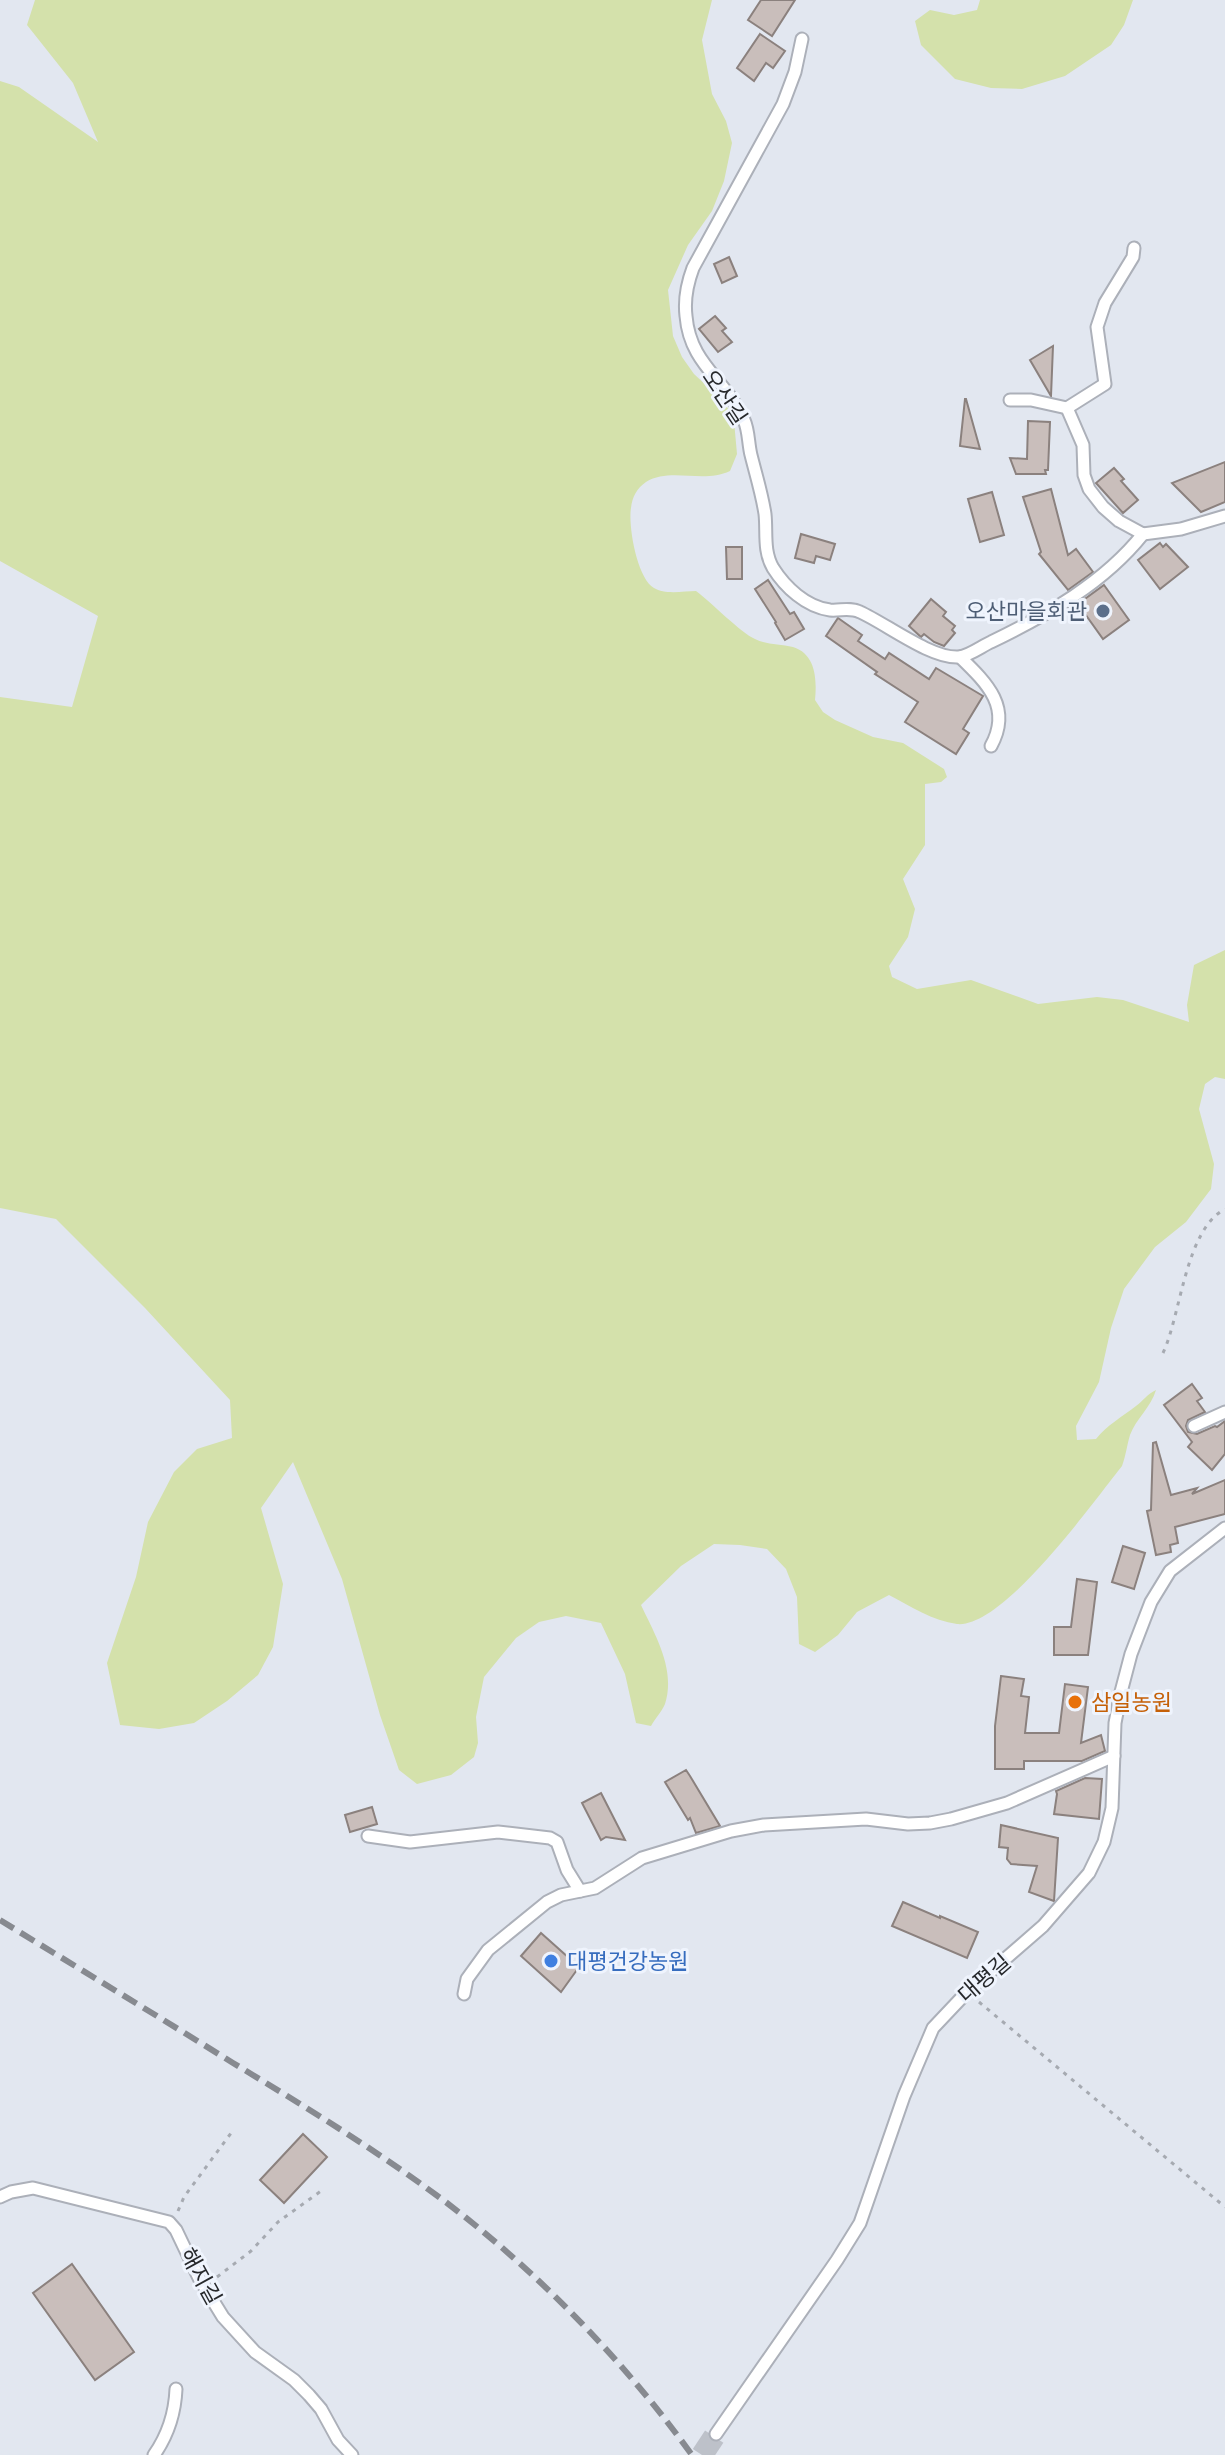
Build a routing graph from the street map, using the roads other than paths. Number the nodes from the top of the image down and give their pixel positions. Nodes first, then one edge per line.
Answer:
1 (802, 39) dead end
2 (1134, 248) dead end
3 (1010, 400) dead end
4 (1067, 408) junction
5 (1225, 516) edge
6 (1143, 534) junction
7 (960, 657) junction
8 (991, 746) dead end
9 (1225, 1412) edge
10 (1194, 1426) dead end
11 (1225, 1528) edge
12 (1114, 1756) junction
13 (368, 1836) dead end
14 (580, 1891) junction
15 (464, 1994) dead end
16 (0, 2197) edge
17 (176, 2389) dead end
18 (716, 2434) tunnel mouth
19 (154, 2455) edge
20 (352, 2455) edge

1 - 7 lane, 오산길
2 - 4 lane
3 - 4 lane
4 - 6 lane
5 - 6 lane
6 - 7 lane
7 - 8 lane
9 - 10 lane
11 - 12 lane, 대평길
12 - 14 lane
12 - 18 lane, 대평길
13 - 14 lane
14 - 15 lane
16 - 20 lane, 해지길
17 - 19 lane

